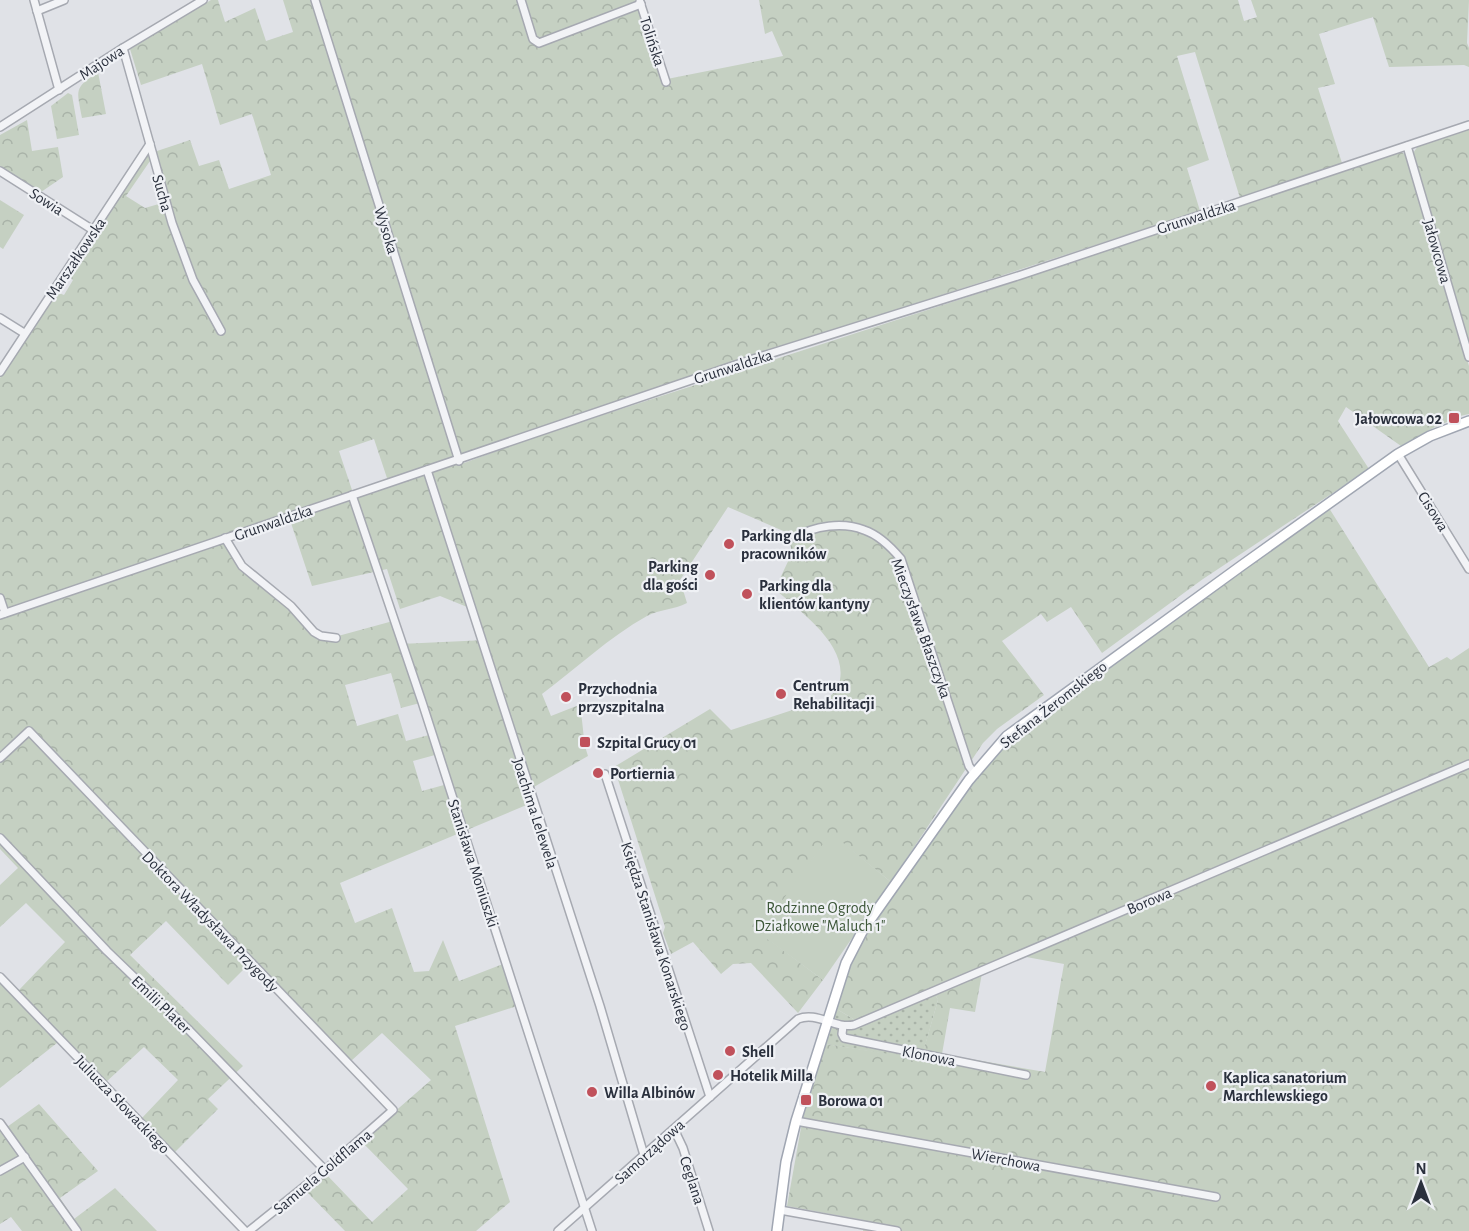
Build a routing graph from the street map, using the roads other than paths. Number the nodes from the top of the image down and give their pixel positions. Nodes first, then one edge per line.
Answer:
1 (34, 0) edge
2 (64, 0) edge
3 (203, 0) edge
4 (315, 0) edge
5 (521, 0) edge
6 (640, 2) edge
7 (37, 11) junction
8 (123, 48) junction
9 (666, 82) dead end
10 (59, 90) junction
11 (1469, 125) edge
12 (0, 127) edge
13 (150, 144) junction
14 (1407, 146) junction
15 (0, 171) edge
16 (93, 230) junction
17 (0, 318) edge
18 (221, 331) dead end
19 (24, 333) junction
20 (1469, 357) edge
21 (0, 372) edge
22 (1469, 421) edge
23 (1398, 454) junction
24 (459, 461) junction
25 (428, 470) junction
26 (352, 495) junction
27 (225, 538) junction
28 (796, 538) dead end
29 (1469, 568) edge
30 (0, 598) edge
31 (2, 614) edge
32 (336, 638) dead end
33 (0, 758) edge
34 (1469, 764) edge
35 (974, 773) junction
36 (605, 774) dead end
37 (0, 838) edge
38 (0, 977) edge
39 (827, 1021) junction
40 (843, 1026) junction
41 (1026, 1075) dead end
42 (710, 1097) junction
43 (393, 1110) joint
44 (796, 1121) junction
45 (0, 1123) edge
46 (674, 1129) junction
47 (644, 1155) junction
48 (25, 1157) junction
49 (325, 1170) junction
50 (0, 1171) edge
51 (1216, 1197) dead end
52 (585, 1208) junction
53 (780, 1210) junction
54 (76, 1231) edge
55 (247, 1231) edge
56 (558, 1231) edge
57 (592, 1231) edge
58 (709, 1231) edge
59 (777, 1231) edge
60 (897, 1231) edge

1 - 7 street
2 - 7 street
3 - 8 street, Majowa
4 - 24 street, Wysoka
5 - 6 street
6 - 9 street, Tolińska
7 - 10 street
8 - 10 street, Majowa
8 - 13 street, Sucha
10 - 12 street, Majowa
11 - 14 street, Grunwaldzka
13 - 16 street, Marszałkowska
13 - 18 street, Sucha
14 - 20 street, Jałowcowa
14 - 24 street, Grunwaldzka
15 - 16 street, Sowia
16 - 19 street, Marszałkowska
17 - 19 street
19 - 21 street, Marszałkowska
22 - 23 main road, Stefana Żeromskiego
23 - 29 street, Cisowa
23 - 35 main road, Stefana Żeromskiego
24 - 25 street, Grunwaldzka
25 - 26 street, Grunwaldzka
25 - 47 street, Joachima Lelewela
26 - 27 street, Grunwaldzka
26 - 52 street, Stanisława Moniuszki
27 - 31 street, Grunwaldzka
27 - 32 street
28 - 35 street, Mieczysława Błaszczyka
30 - 31 street
33 - 43 street, Doktora Władysława Przygody
34 - 40 street, Borowa
35 - 39 main road, Stefana Żeromskiego
36 - 42 street, Księdza Stanisława Konarskiego
37 - 49 street, Emilii Plater
38 - 55 street, Juliusza Słowackiego
39 - 40 street
39 - 42 street, Samorządowa
39 - 44 main road, Stefana Żeromskiego
40 - 41 street, Klonowa
42 - 46 street, Samorządowa
43 - 49 street, Samuela Goldflama
44 - 51 street, Wierchowa
44 - 53 main road, Stefana Żeromskiego
45 - 48 street
46 - 47 street, Samorządowa
46 - 58 street, Ceglana
47 - 52 street, Samorządowa
48 - 50 street
48 - 54 street
49 - 55 street, Samuela Goldflama
52 - 56 street, Samorządowa
52 - 57 street, Stanisława Moniuszki
53 - 59 main road, Stefana Żeromskiego
53 - 60 street

